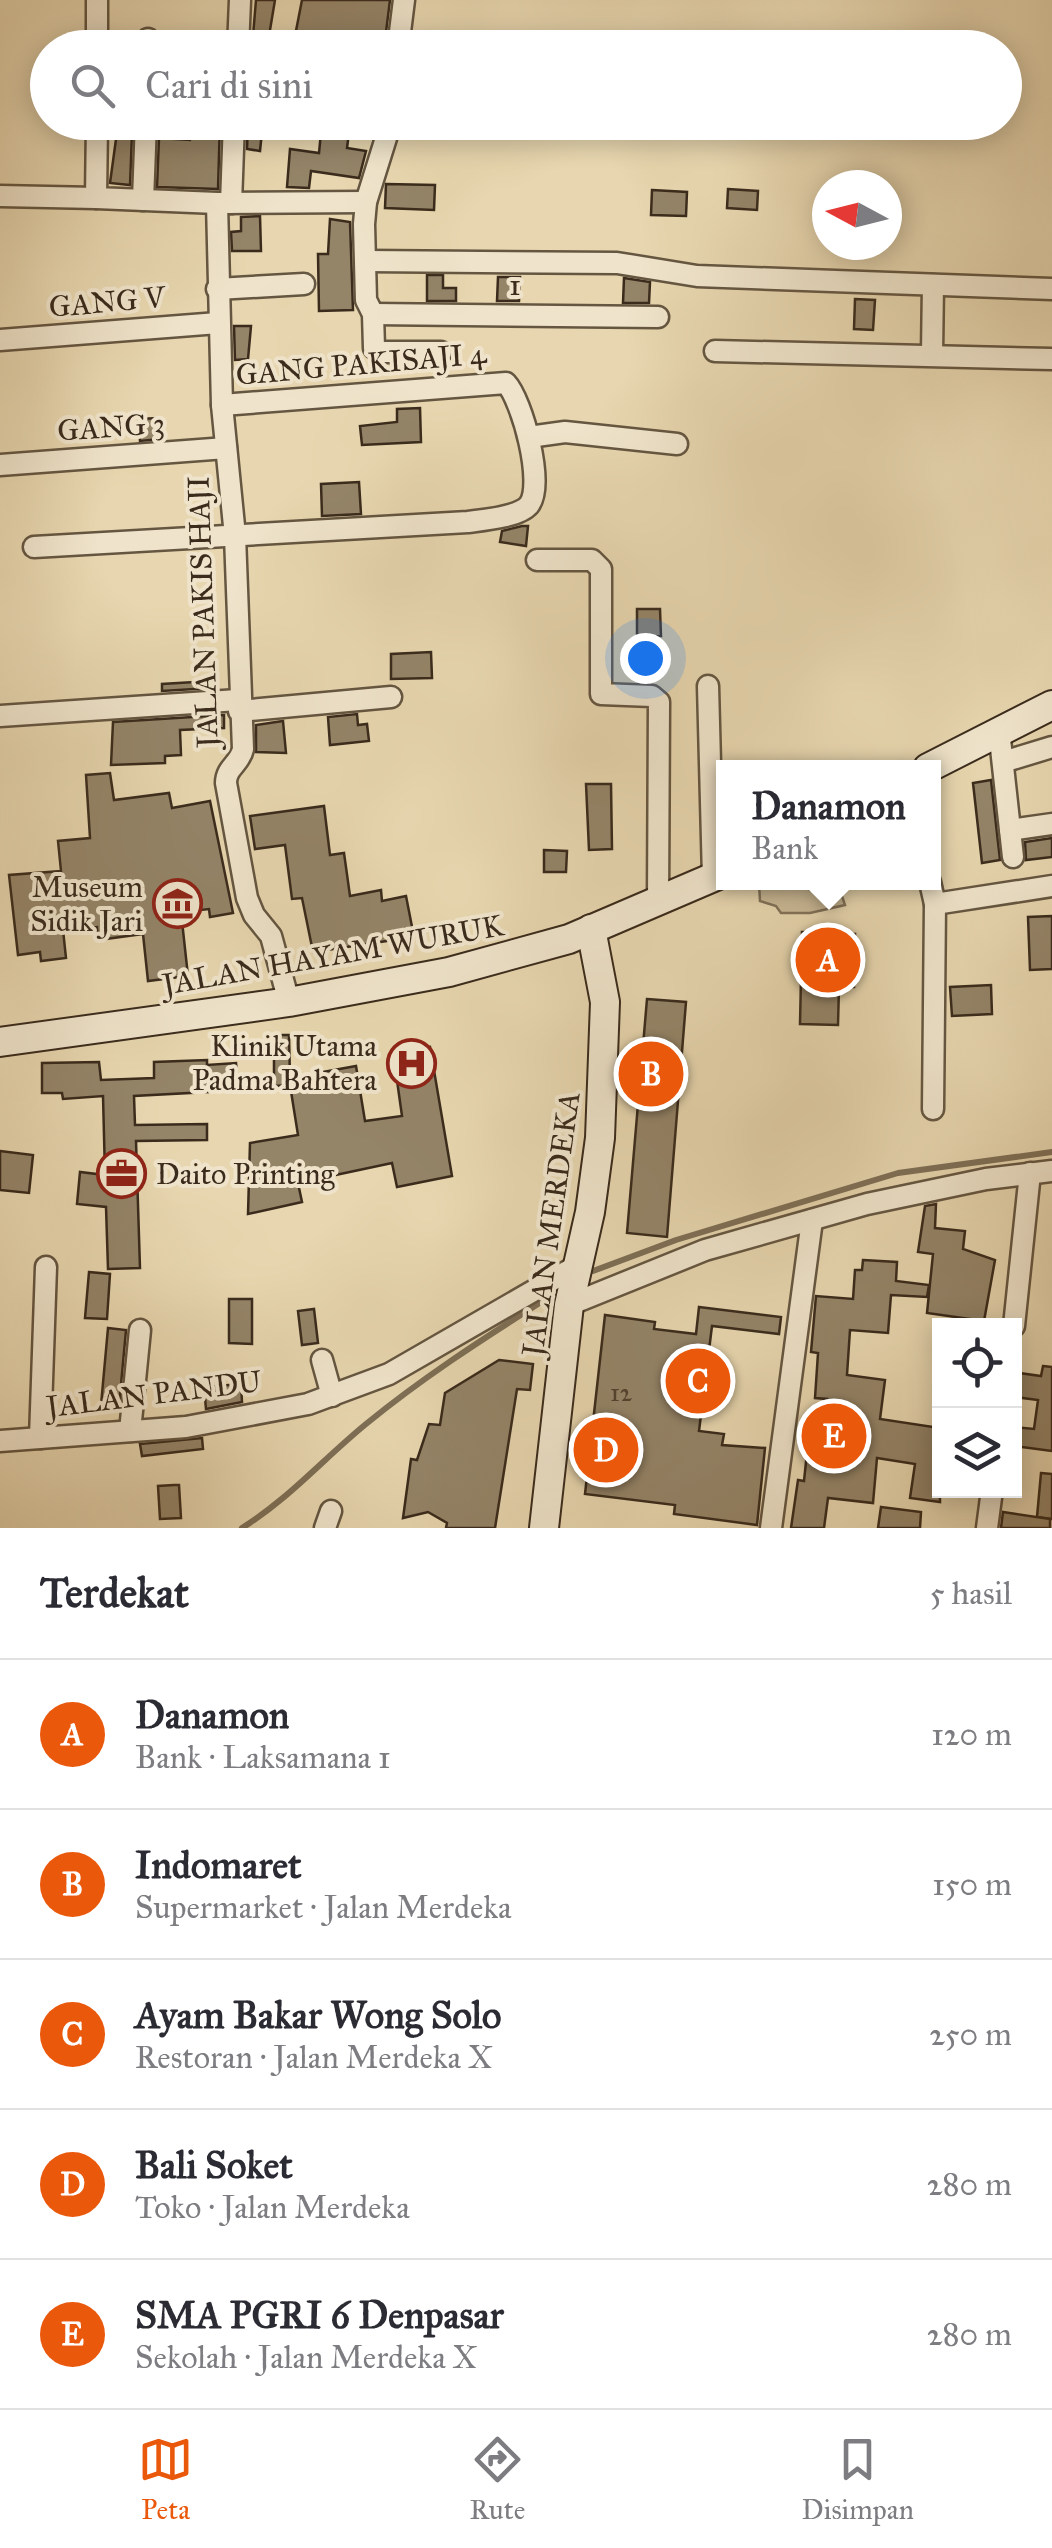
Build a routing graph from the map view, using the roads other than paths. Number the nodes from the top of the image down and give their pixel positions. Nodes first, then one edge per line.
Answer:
1 (97, 0) edge
2 (240, 0) edge
3 (404, 0) edge
4 (97, 30) edge
5 (239, 30) edge
6 (400, 30) edge
7 (97, 140) edge
8 (145, 140) edge
9 (232, 140) edge
10 (385, 140) edge
11 (0, 196) edge
12 (96, 198) junction
13 (143, 200) junction
14 (366, 202) junction
15 (224, 203) junction
16 (367, 261) junction
17 (304, 284) dead end
18 (933, 285) junction
19 (217, 289) junction
20 (1052, 289) edge
21 (373, 314) junction
22 (658, 317) dead end
23 (218, 323) junction
24 (0, 340) edge
25 (716, 351) dead end
26 (442, 352) dead end
27 (932, 354) junction
28 (1052, 359) edge
29 (222, 405) junction
30 (529, 437) junction
31 (676, 444) dead end
32 (226, 448) junction
33 (0, 465) edge
34 (235, 536) junction
35 (34, 548) dead end
36 (537, 560) dead end
37 (708, 686) dead end
38 (390, 697) dead end
39 (1052, 705) edge
40 (239, 706) junction
41 (0, 716) edge
42 (999, 730) junction
43 (1052, 747) edge
44 (941, 761) edge
45 (1003, 762) junction
46 (1052, 824) edge
47 (1010, 830) junction
48 (716, 837) edge
49 (1013, 856) dead end
50 (716, 876) edge
51 (1052, 886) edge
52 (932, 890) edge
53 (658, 903) junction
54 (935, 904) junction
55 (591, 929) junction
56 (288, 1002) junction
57 (0, 1042) edge
58 (933, 1109) dead end
59 (1052, 1171) edge
60 (1030, 1173) junction
61 (812, 1220) junction
62 (580, 1264) junction
63 (46, 1267) dead end
64 (570, 1305) junction
65 (1015, 1318) edge
66 (140, 1330) dead end
67 (322, 1360) dead end
68 (332, 1396) junction
69 (130, 1431) junction
70 (40, 1438) junction
71 (0, 1441) edge
72 (991, 1498) edge
73 (544, 1528) edge
74 (771, 1528) edge
75 (987, 1528) edge

1 - 4 street
2 - 5 street
3 - 6 street
7 - 12 street
8 - 13 street
9 - 15 street, JALAN PAKIS HAJI
10 - 14 street
11 - 12 street
12 - 13 street
13 - 15 street
14 - 15 street
14 - 16 street
15 - 19 street, JALAN PAKIS HAJI
16 - 18 street
16 - 21 street
17 - 19 street
18 - 20 street
18 - 27 street
19 - 23 street, JALAN PAKIS HAJI
21 - 22 street, 1
21 - 26 street
23 - 24 street, GANG V
23 - 29 street, JALAN PAKIS HAJI
25 - 27 street
27 - 28 street
29 - 30 street, GANG PAKISAJI 4
29 - 32 street, JALAN PAKIS HAJI
30 - 31 street
30 - 34 street
32 - 33 street, GANG 3
32 - 34 street, JALAN PAKIS HAJI
34 - 35 street
34 - 40 street, JALAN PAKIS HAJI
36 - 53 street
37 - 48 street
38 - 40 street
39 - 42 main road
40 - 41 street
40 - 56 street, JALAN PAKIS HAJI
42 - 44 main road
42 - 45 street
43 - 45 street
45 - 47 street
46 - 47 street
47 - 49 street
50 - 53 main road, JALAN HAYAM WURUK
51 - 54 street
52 - 54 street
53 - 55 main road, JALAN HAYAM WURUK
54 - 58 street
55 - 56 main road, JALAN HAYAM WURUK
55 - 62 main road, JALAN MERDEKA
56 - 57 main road, JALAN HAYAM WURUK
59 - 60 street
60 - 61 street
60 - 65 street
61 - 64 street
61 - 74 street
62 - 64 main road, JALAN MERDEKA
62 - 68 street, JALAN PANDU
63 - 70 street
64 - 73 main road, JALAN MERDEKA
66 - 69 street
67 - 68 street
68 - 69 street, JALAN PANDU
69 - 70 street, JALAN PANDU
70 - 71 street, JALAN PANDU
72 - 75 street

